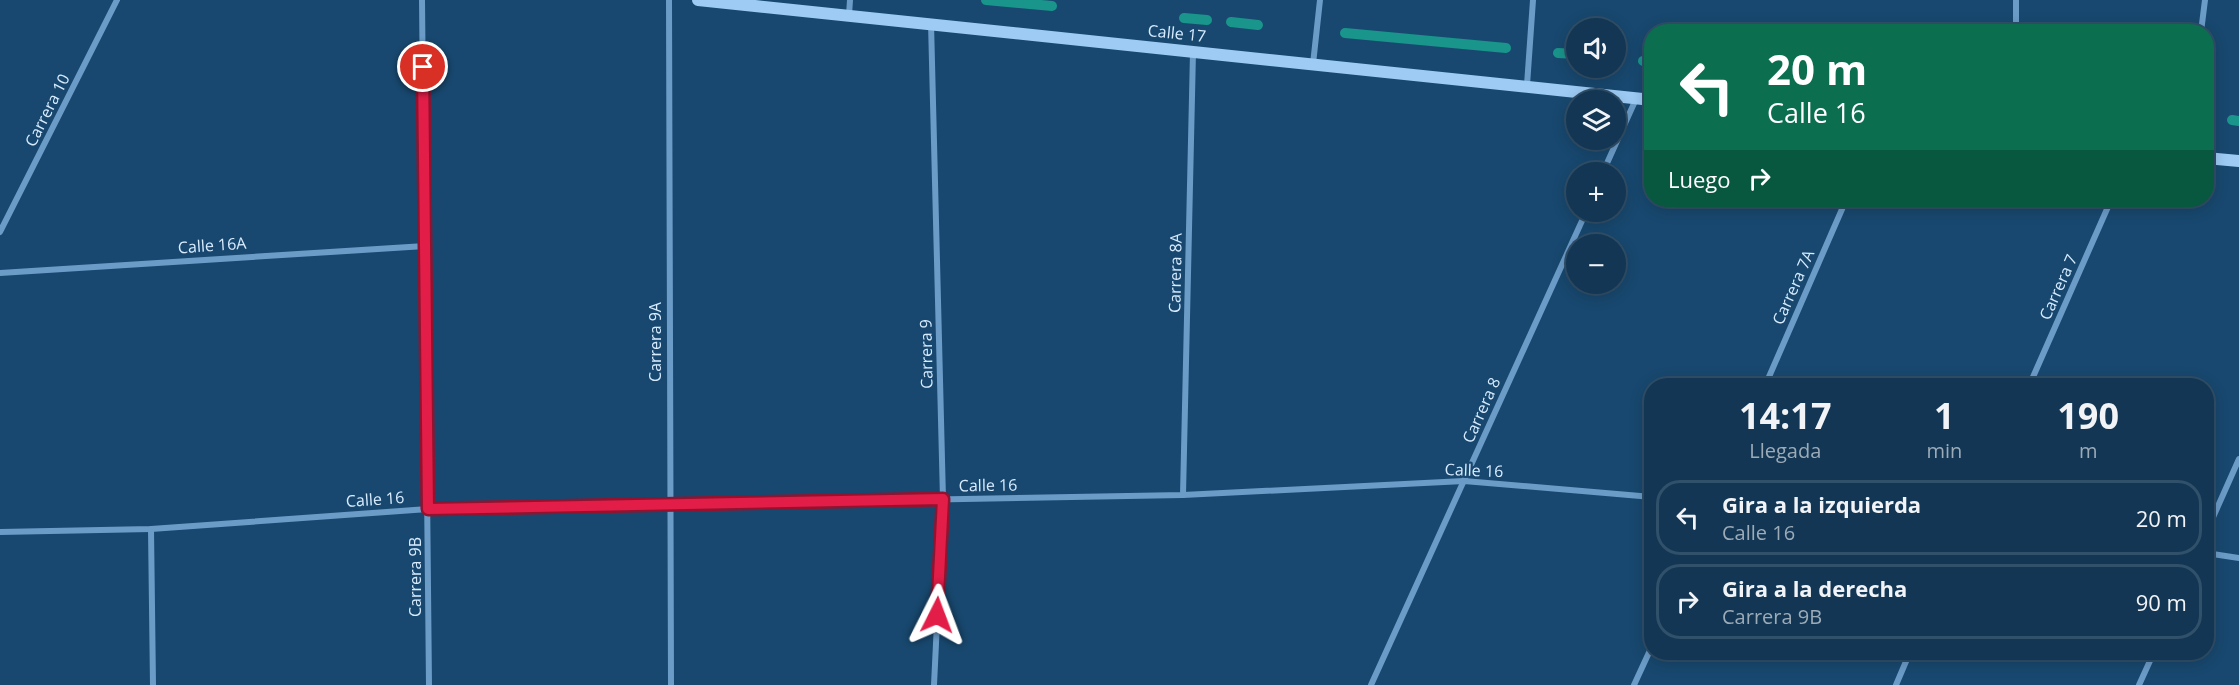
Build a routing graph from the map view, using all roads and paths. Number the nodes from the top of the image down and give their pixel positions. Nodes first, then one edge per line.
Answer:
1 (117, 0) edge
2 (422, 0) edge
3 (669, 0) edge
4 (698, 0) edge
5 (850, 0) edge
6 (1533, 0) edge
7 (2016, 0) edge
8 (2205, 0) edge
9 (1320, 4) edge
10 (849, 16) junction
11 (931, 23) junction
12 (2016, 24) edge
13 (2202, 24) edge
14 (1193, 51) junction
15 (1313, 64) junction
16 (1527, 85) junction
17 (1637, 98) junction
18 (1644, 99) edge
19 (2214, 159) edge
20 (2239, 161) edge
21 (1608, 162) edge
22 (1843, 207) edge
23 (2108, 207) edge
24 (1581, 222) edge
25 (0, 232) edge
26 (425, 246) junction
27 (0, 273) edge
28 (1768, 378) edge
29 (2033, 378) edge
30 (2239, 459) edge
31 (1464, 481) junction
32 (1183, 495) junction
33 (1644, 496) edge
34 (943, 499) junction
35 (669, 504) junction
36 (428, 509) junction
37 (2214, 515) edge
38 (151, 529) junction
39 (0, 532) edge
40 (2214, 554) edge
41 (2239, 558) edge
42 (1646, 660) edge
43 (1907, 660) edge
44 (2150, 660) edge
45 (153, 685) edge
46 (429, 685) edge
47 (671, 685) edge
48 (934, 685) edge
49 (1371, 685) edge
50 (1634, 685) edge
51 (1896, 685) edge
52 (2139, 685) edge

1 - 25 street, Carrera 10
2 - 26 street, Carrera 9B
3 - 35 street, Carrera 9A
4 - 10 main road, Calle 17
5 - 10 street
6 - 16 street
7 - 12 street
8 - 13 street
9 - 15 street
10 - 11 main road, Calle 17
11 - 14 main road, Calle 17
11 - 34 street, Carrera 9
14 - 15 main road, Calle 17
14 - 32 street, Carrera 8A
15 - 16 main road, Calle 17
16 - 17 main road, Calle 17
17 - 18 main road, Calle 17
17 - 21 street
19 - 20 main road
22 - 28 street, Carrera 7A
23 - 29 street, Carrera 7
24 - 31 street, Carrera 8
26 - 27 street, Calle 16A
26 - 36 street, Carrera 9B
30 - 37 street
31 - 32 street, Calle 16
31 - 33 street, Calle 16
31 - 49 street, Carrera 8
32 - 34 street, Calle 16
34 - 35 street, Calle 16
34 - 48 street, Carrera 9
35 - 36 street, Calle 16
35 - 47 street, Carrera 9A
36 - 38 street, Calle 16
36 - 46 street, Carrera 9B
38 - 39 street, Calle 16
38 - 45 street
40 - 41 street
42 - 50 street
43 - 51 street
44 - 52 street

